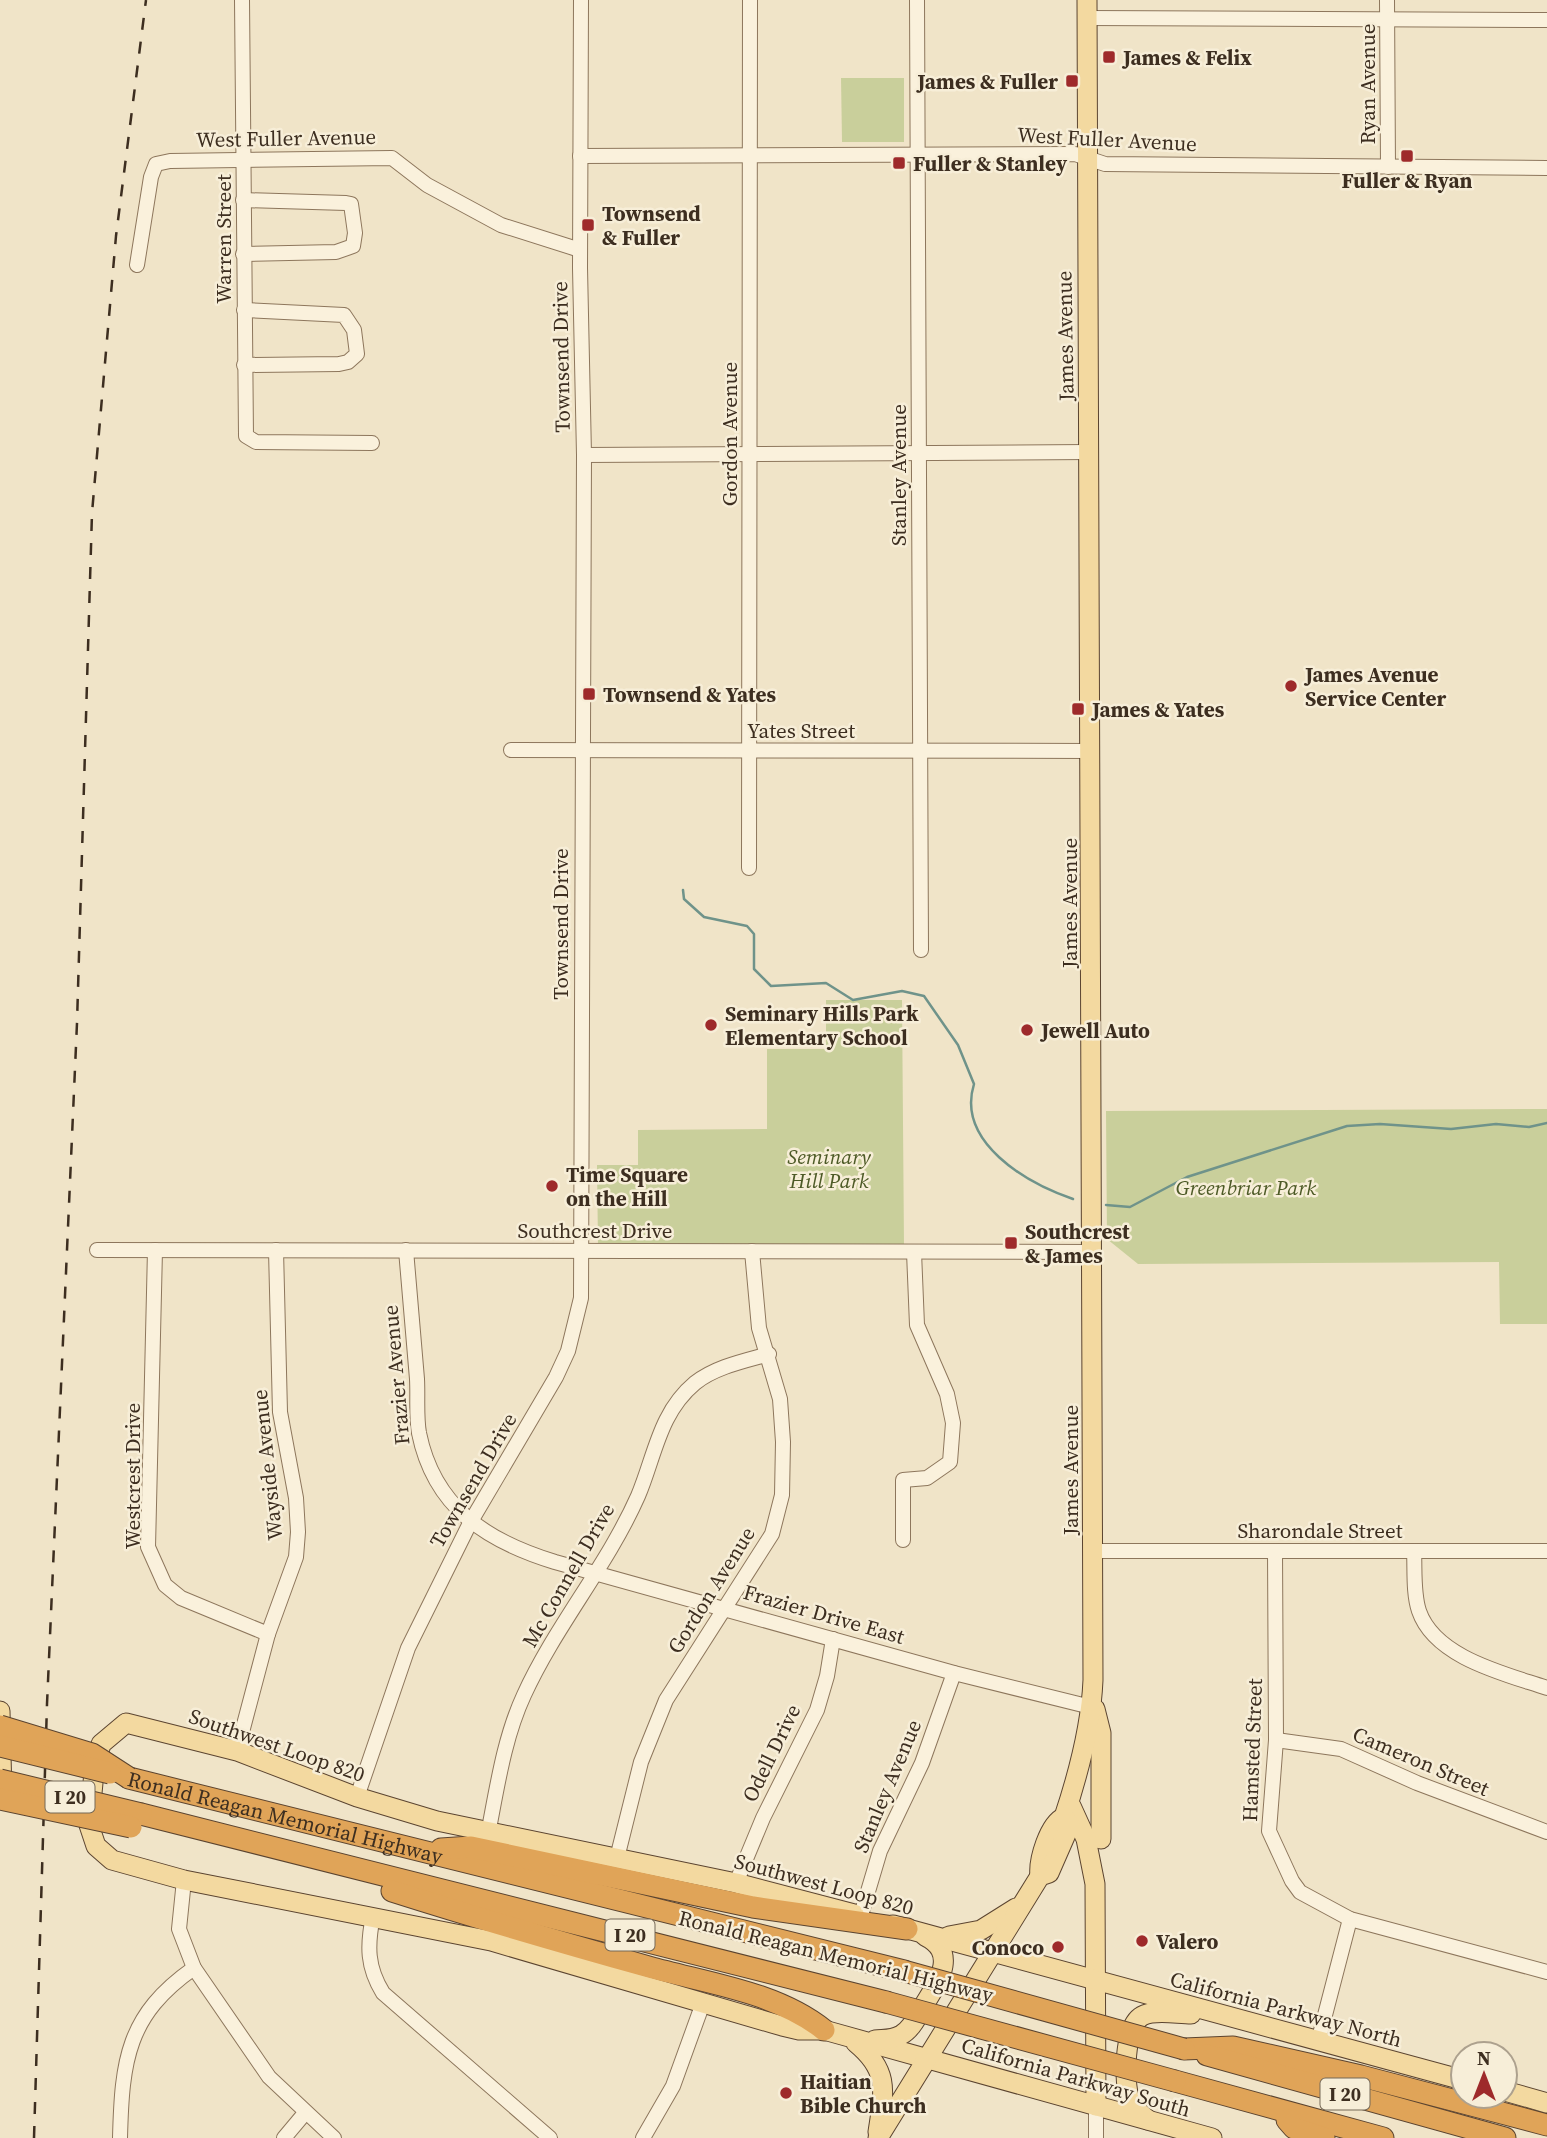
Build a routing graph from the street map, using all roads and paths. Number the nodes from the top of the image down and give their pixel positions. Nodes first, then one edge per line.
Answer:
1 (242, 0) edge
2 (581, 0) edge
3 (750, 0) edge
4 (917, 0) edge
5 (1387, 0) edge
6 (1087, 9) edge
7 (1388, 20) junction
8 (1547, 20) edge
9 (918, 155) junction
10 (580, 156) junction
11 (750, 156) junction
12 (243, 159) junction
13 (1087, 159) junction
14 (1388, 167) junction
15 (1547, 168) edge
16 (243, 200) junction
17 (580, 250) junction
18 (243, 254) junction
19 (136, 265) dead end
20 (244, 310) junction
21 (244, 365) junction
22 (372, 443) dead end
23 (750, 452) junction
24 (1089, 452) junction
25 (919, 453) junction
26 (584, 455) junction
27 (511, 750) dead end
28 (581, 751) junction
29 (749, 751) junction
30 (920, 751) junction
31 (1091, 751) junction
32 (749, 869) dead end
33 (921, 950) dead end
34 (97, 1250) dead end
35 (155, 1250) junction
36 (276, 1250) junction
37 (406, 1250) junction
38 (582, 1251) junction
39 (752, 1251) junction
40 (914, 1252) junction
41 (1092, 1252) junction
42 (769, 1354) junction
43 (470, 1523) junction
44 (903, 1539) dead end
45 (1275, 1550) junction
46 (1094, 1551) junction
47 (1414, 1551) junction
48 (1547, 1551) edge
49 (598, 1574) junction
50 (726, 1607) junction
51 (268, 1634) junction
52 (833, 1639) junction
53 (954, 1673) junction
54 (1547, 1688) edge
55 (1091, 1707) junction
56 (0, 1712) edge
57 (0, 1726) edge
58 (1276, 1740) junction
59 (0, 1746) edge
60 (237, 1751) junction
61 (129, 1778) junction
62 (0, 1780) edge
63 (357, 1797) junction
64 (0, 1799) edge
65 (1066, 1809) junction
66 (136, 1820) junction
67 (1547, 1832) edge
68 (488, 1834) junction
69 (1101, 1839) junction
70 (419, 1851) junction
71 (617, 1858) junction
72 (372, 1874) junction
73 (184, 1880) junction
74 (736, 1883) junction
75 (1096, 1885) junction
76 (1027, 1897) junction
77 (861, 1915) junction
78 (373, 1916) junction
79 (1350, 1919) junction
80 (911, 1930) junction
81 (935, 1936) junction
82 (994, 1951) junction
83 (194, 1968) junction
84 (1547, 1972) edge
85 (1097, 1982) junction
86 (703, 2003) junction
87 (1216, 2015) junction
88 (824, 2030) junction
89 (855, 2039) junction
90 (1318, 2042) junction
91 (1185, 2049) junction
92 (928, 2059) junction
93 (1449, 2076) edge
94 (1519, 2095) edge
95 (1547, 2103) edge
96 (1096, 2106) junction
97 (1279, 2110) junction
98 (305, 2113) junction
99 (1148, 2120) junction
100 (1547, 2125) edge
101 (120, 2138) edge
102 (284, 2138) edge
103 (334, 2138) edge
104 (550, 2138) edge
105 (643, 2138) edge
106 (878, 2138) edge
107 (1096, 2138) edge
108 (1212, 2138) edge
109 (1324, 2138) edge
110 (1383, 2138) edge
111 (1505, 2138) edge

1 - 12 street, Warren Street
2 - 10 street, Townsend Drive
3 - 11 street, Gordon Avenue
4 - 9 street, Stanley Avenue
5 - 7 street, Ryan Avenue
6 - 7 street
6 - 13 main road, James Avenue
7 - 8 street
7 - 14 street, Ryan Avenue
9 - 11 street, West Fuller Avenue
9 - 13 street, West Fuller Avenue
9 - 25 street, Stanley Avenue
10 - 11 street, West Fuller Avenue
10 - 17 street, Townsend Drive
11 - 23 street, Gordon Avenue
12 - 16 street, Warren Street
12 - 17 street, West Fuller Avenue
12 - 19 street, West Fuller Avenue
13 - 14 street, West Fuller Avenue
13 - 24 main road, James Avenue
14 - 15 street, West Fuller Avenue
16 - 18 street, Warren Street
16 - 18 street
17 - 26 street, Townsend Drive
18 - 20 street, Warren Street
20 - 21 street, Warren Street
20 - 21 street
21 - 22 street, Warren Street
23 - 25 street
23 - 26 street
23 - 29 street, Gordon Avenue
24 - 25 street
24 - 31 main road, James Avenue
25 - 30 street, Stanley Avenue
26 - 28 street, Townsend Drive
27 - 28 street, Yates Street
28 - 29 street, Yates Street
28 - 38 street, Townsend Drive
29 - 30 street, Yates Street
29 - 32 street, Gordon Avenue
30 - 31 street, Yates Street
30 - 33 street, Stanley Avenue
31 - 41 main road, James Avenue
34 - 35 street, Southcrest Drive
35 - 36 street, Southcrest Drive
35 - 51 street, Westcrest Drive
36 - 37 street, Southcrest Drive
36 - 51 street, Wayside Avenue
37 - 38 street, Southcrest Drive
37 - 43 street, Frazier Avenue
38 - 39 street, Southcrest Drive
38 - 43 street, Townsend Drive
39 - 40 street, Southcrest Drive
39 - 42 street, Gordon Avenue
40 - 41 street, Southcrest Drive
40 - 44 street
41 - 46 main road, James Avenue
42 - 49 street, Mc Connell Drive
42 - 50 street, Gordon Avenue
43 - 49 street, Frazier Drive East
43 - 63 street, Townsend Drive
45 - 46 street, Sharondale Street
45 - 47 street, Sharondale Street
45 - 58 street, Hamsted Street
46 - 55 main road, James Avenue
47 - 48 street, Sharondale Street
47 - 54 street
49 - 50 street, Frazier Drive East
49 - 68 street, Mc Connell Drive
50 - 52 street, Frazier Drive East
50 - 71 street, Gordon Avenue
51 - 60 street, Wayside Avenue
52 - 53 street, Frazier Drive East
52 - 74 street, Odell Drive
53 - 55 street, Frazier Drive East
53 - 77 street, Stanley Avenue
55 - 65 main road, James Avenue
55 - 69 main road
56 - 64 main road
57 - 61 highway, bridge
58 - 67 street, Cameron Street
58 - 79 street, Hamsted Street
59 - 61 highway, Ronald Reagan Memorial Highway / I 20, bridge
60 - 63 main road, Southwest Loop 820
60 - 73 main road, Southwest Loop 820
61 - 70 highway, Ronald Reagan Memorial Highway / I 20
62 - 66 highway, Ronald Reagan Memorial Highway / I 20, bridge
63 - 68 main road, Southwest Loop 820
64 - 66 highway, bridge
65 - 69 main road
65 - 75 main road
65 - 76 main road, James Avenue
66 - 72 highway, Ronald Reagan Memorial Highway / I 20
68 - 71 main road, Southwest Loop 820
69 - 75 main road
70 - 80 highway
70 - 91 highway, Ronald Reagan Memorial Highway / I 20, bridge
71 - 74 main road, Southwest Loop 820
72 - 88 highway
72 - 97 highway, Ronald Reagan Memorial Highway / I 20, bridge
73 - 78 main road, Southwest Loop 820
73 - 83 street
74 - 77 main road, Southwest Loop 820
75 - 85 main road
76 - 81 main road
76 - 82 main road, James Avenue
77 - 80 main road, Southwest Loop 820
78 - 86 main road, Southwest Loop 820
78 - 104 street
79 - 84 street, Hamsted Street
79 - 90 street
80 - 81 main road, Southwest Loop 820
80 - 89 main road
81 - 82 main road, Southwest Loop 820
82 - 85 main road, Southwest Loop 820
82 - 92 main road, James Avenue
83 - 98 street
83 - 101 street
85 - 87 main road, California Parkway North
85 - 96 main road
86 - 88 main road, Southwest Loop 820
86 - 105 street
87 - 90 main road, California Parkway North
87 - 99 main road
88 - 89 main road, Southwest Loop 820
89 - 92 main road, Southwest Loop 820
89 - 106 main road
90 - 93 main road, California Parkway North
91 - 100 highway
91 - 111 highway, Ronald Reagan Memorial Highway / I 20
92 - 96 main road, California Parkway South
92 - 106 main road, James Avenue
94 - 95 main road
96 - 99 main road, California Parkway South
96 - 107 street
97 - 109 highway
97 - 110 highway, Ronald Reagan Memorial Highway / I 20
98 - 102 street
98 - 103 street
99 - 108 main road, California Parkway South

